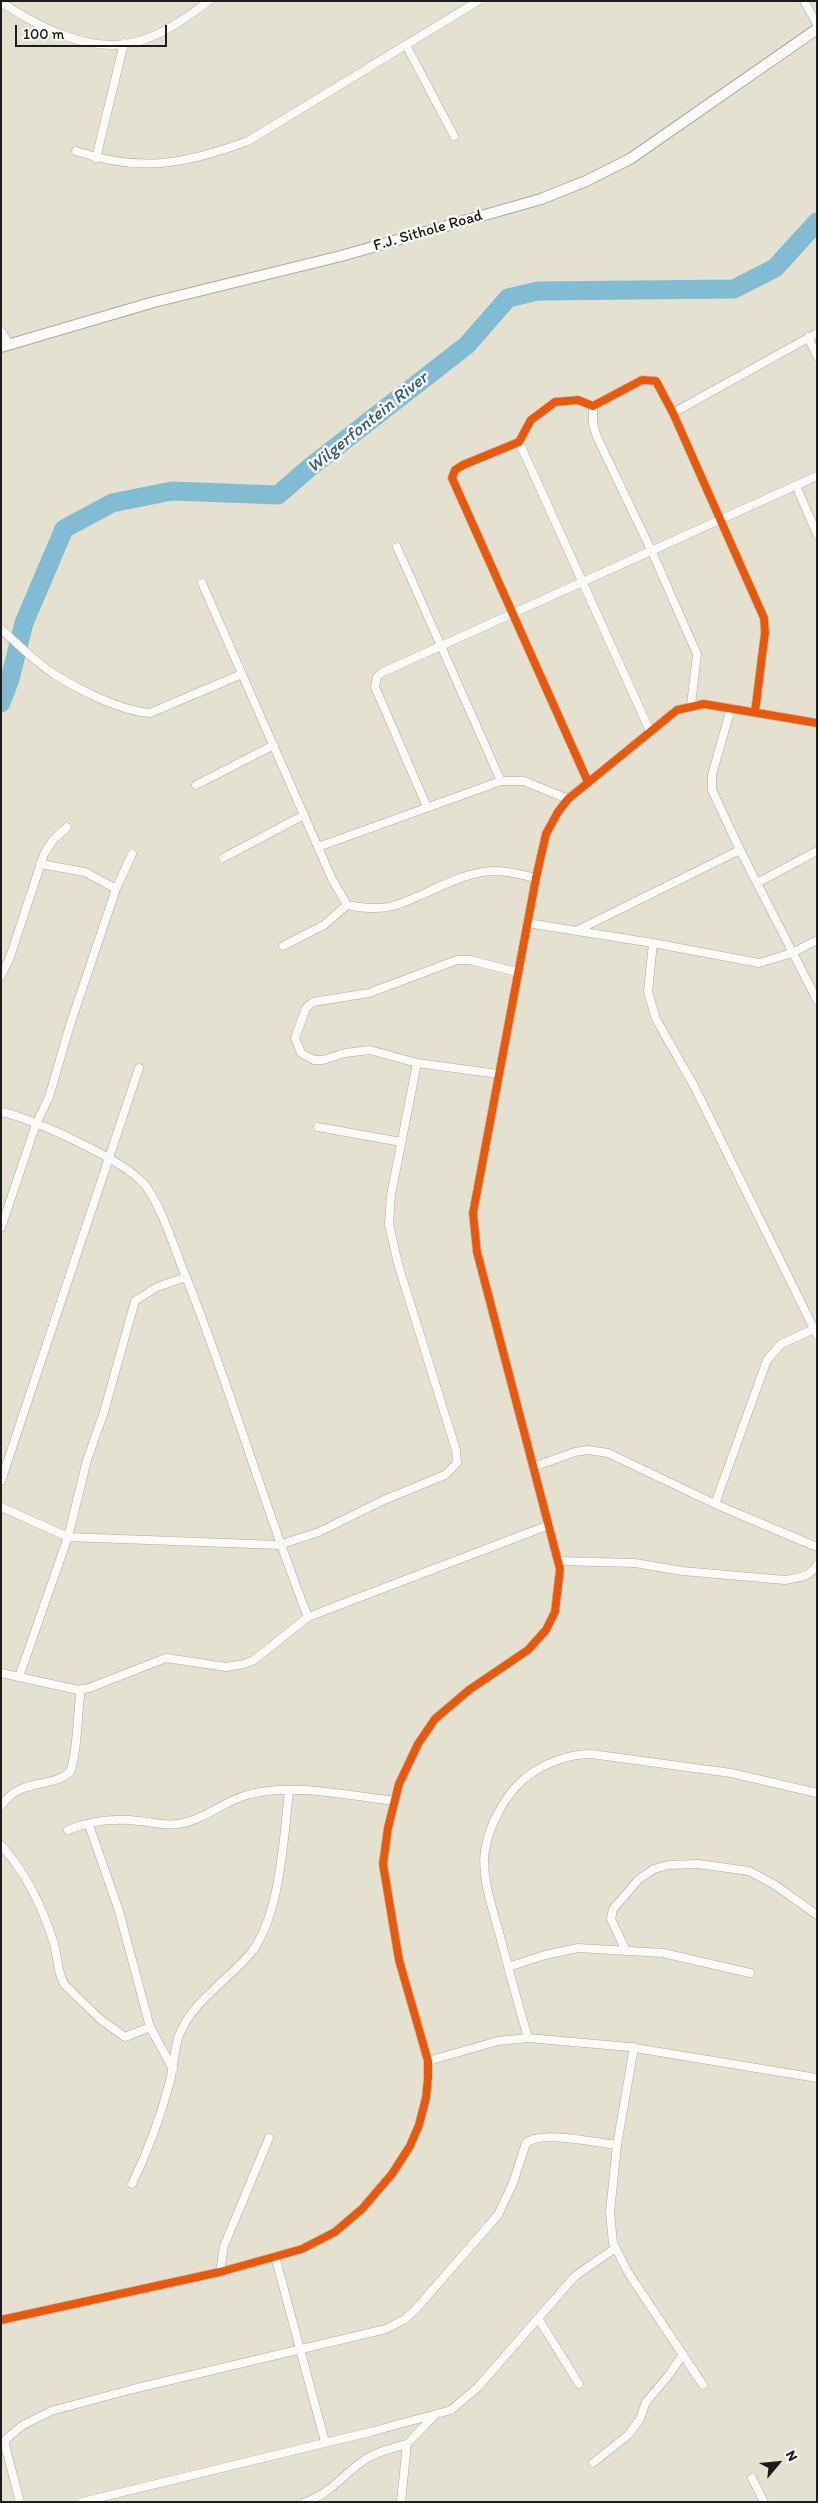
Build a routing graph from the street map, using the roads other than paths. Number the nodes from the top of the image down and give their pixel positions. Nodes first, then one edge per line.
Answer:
1 (209, 1) edge
2 (478, 1) edge
3 (804, 1) edge
4 (1, 2) edge
5 (817, 24) edge
6 (817, 29) edge
7 (124, 43) junction
8 (406, 45) junction
9 (454, 136) dead end
10 (76, 151) dead end
11 (96, 158) junction
12 (1, 331) edge
13 (817, 333) edge
14 (808, 337) junction
15 (5, 345) edge
16 (817, 356) edge
17 (592, 406) junction
18 (673, 413) junction
19 (519, 442) junction
20 (817, 476) edge
21 (796, 486) junction
22 (720, 521) junction
23 (817, 534) edge
24 (397, 547) dead end
25 (652, 552) junction
26 (202, 583) dead end
27 (582, 584) junction
28 (512, 615) junction
29 (1, 629) edge
30 (442, 646) junction
31 (242, 674) junction
32 (690, 705) junction
33 (731, 708) junction
34 (755, 712) junction
35 (817, 723) edge
36 (650, 731) junction
37 (274, 745) junction
38 (501, 781) junction
39 (588, 782) junction
40 (196, 785) dead end
41 (568, 799) junction
42 (427, 807) junction
43 (304, 815) junction
44 (67, 827) dead end
45 (318, 847) junction
46 (740, 850) junction
47 (817, 851) edge
48 (132, 854) dead end
49 (224, 858) dead end
50 (40, 864) junction
51 (536, 878) junction
52 (757, 883) junction
53 (116, 889) junction
54 (347, 906) junction
55 (527, 923) junction
56 (576, 931) junction
57 (817, 940) edge
58 (653, 943) junction
59 (283, 946) dead end
60 (792, 953) junction
61 (517, 972) junction
62 (1, 976) edge
63 (817, 1000) edge
64 (417, 1062) junction
65 (139, 1068) dead end
66 (498, 1074) junction
67 (1, 1112) edge
68 (36, 1124) junction
69 (318, 1126) dead end
70 (401, 1142) junction
71 (109, 1159) junction
72 (1, 1228) edge
73 (186, 1277) junction
74 (816, 1330) edge
75 (533, 1467) junction
76 (1, 1481) edge
77 (715, 1504) junction
78 (1, 1507) edge
79 (549, 1525) junction
80 (68, 1537) junction
81 (279, 1545) junction
82 (817, 1547) edge
83 (558, 1561) junction
84 (817, 1564) edge
85 (308, 1617) junction
86 (1, 1673) edge
87 (19, 1676) junction
88 (81, 1689) junction
89 (289, 1790) junction
90 (817, 1793) edge
91 (394, 1800) junction
92 (1, 1806) edge
93 (89, 1825) junction
94 (68, 1830) dead end
95 (1, 1845) edge
96 (817, 1915) edge
97 (626, 1951) junction
98 (508, 1967) junction
99 (750, 1973) dead end
100 (150, 2027) junction
101 (528, 2038) junction
102 (634, 2047) junction
103 (428, 2061) junction
104 (173, 2069) junction
105 (817, 2078) edge
106 (269, 2138) dead end
107 (617, 2146) junction
108 (132, 2184) dead end
109 (614, 2249) junction
110 (275, 2256) junction
111 (220, 2272) junction
112 (538, 2318) junction
113 (1, 2320) edge
114 (300, 2349) junction
115 (682, 2354) junction
116 (579, 2384) dead end
117 (703, 2385) dead end
118 (436, 2415) junction
119 (325, 2442) junction
120 (407, 2444) junction
121 (593, 2463) dead end
122 (752, 2478) dead end
123 (20, 2502) edge
124 (82, 2502) edge
125 (305, 2502) edge
126 (401, 2502) edge
127 (764, 2502) edge

1 - 7 street
2 - 8 street
3 - 5 street
4 - 7 street
6 - 15 street, F.J. Sithole Road
7 - 11 street
8 - 9 street
8 - 11 street
10 - 11 street
12 - 15 street
13 - 14 street
14 - 16 street
14 - 18 street
17 - 18 street
17 - 19 street
17 - 25 street
18 - 22 street
19 - 27 street
19 - 28 street
20 - 21 street
21 - 22 street
21 - 23 street
22 - 25 street
22 - 34 street
24 - 30 street
25 - 27 street
25 - 32 street
26 - 31 street
27 - 28 street
27 - 36 street
28 - 30 street
28 - 39 street
29 - 31 street
30 - 38 street
30 - 42 street
31 - 37 street
32 - 33 street
32 - 36 street
33 - 34 street
33 - 46 street
34 - 35 street
36 - 39 street
37 - 40 street
37 - 43 street
38 - 41 street
38 - 42 street
39 - 41 street
41 - 51 street
42 - 45 street
43 - 45 street
43 - 49 street
44 - 50 street
45 - 54 street
46 - 52 street
46 - 56 street
47 - 52 street
48 - 53 street
50 - 53 street
50 - 62 street
51 - 54 street
51 - 55 street
52 - 60 street
53 - 68 street
54 - 59 street
55 - 56 street
55 - 61 street
56 - 58 street
57 - 60 street
58 - 60 street
58 - 74 street
60 - 63 street
61 - 64 street
61 - 66 street
64 - 66 street
64 - 70 street
65 - 71 street
66 - 75 street
67 - 68 street
68 - 71 street
68 - 72 street
69 - 70 street
70 - 81 street
71 - 73 street
71 - 76 street
73 - 80 street
73 - 81 street
74 - 77 street
75 - 77 street
75 - 79 street
77 - 82 street
78 - 80 street
79 - 83 street
79 - 85 street
80 - 81 street
80 - 87 street
81 - 85 street
83 - 84 street
83 - 91 street
85 - 88 street
86 - 87 street
87 - 88 street
88 - 92 street
89 - 91 street
89 - 93 street
89 - 104 street
90 - 98 street
91 - 103 street
93 - 94 street
93 - 100 street
95 - 100 street
96 - 97 street
97 - 98 street
97 - 99 street
98 - 101 street
100 - 104 street
101 - 102 street
101 - 103 street
102 - 105 street
102 - 107 street
103 - 110 street
104 - 108 street
106 - 111 street
107 - 109 street
107 - 114 street
109 - 112 street
109 - 115 street
110 - 111 street
110 - 114 street
111 - 113 street
112 - 116 street
112 - 118 street
114 - 119 street
114 - 123 street
115 - 117 street
115 - 121 street
118 - 119 street
118 - 120 street
119 - 124 street
120 - 125 street
120 - 126 street
122 - 127 street

